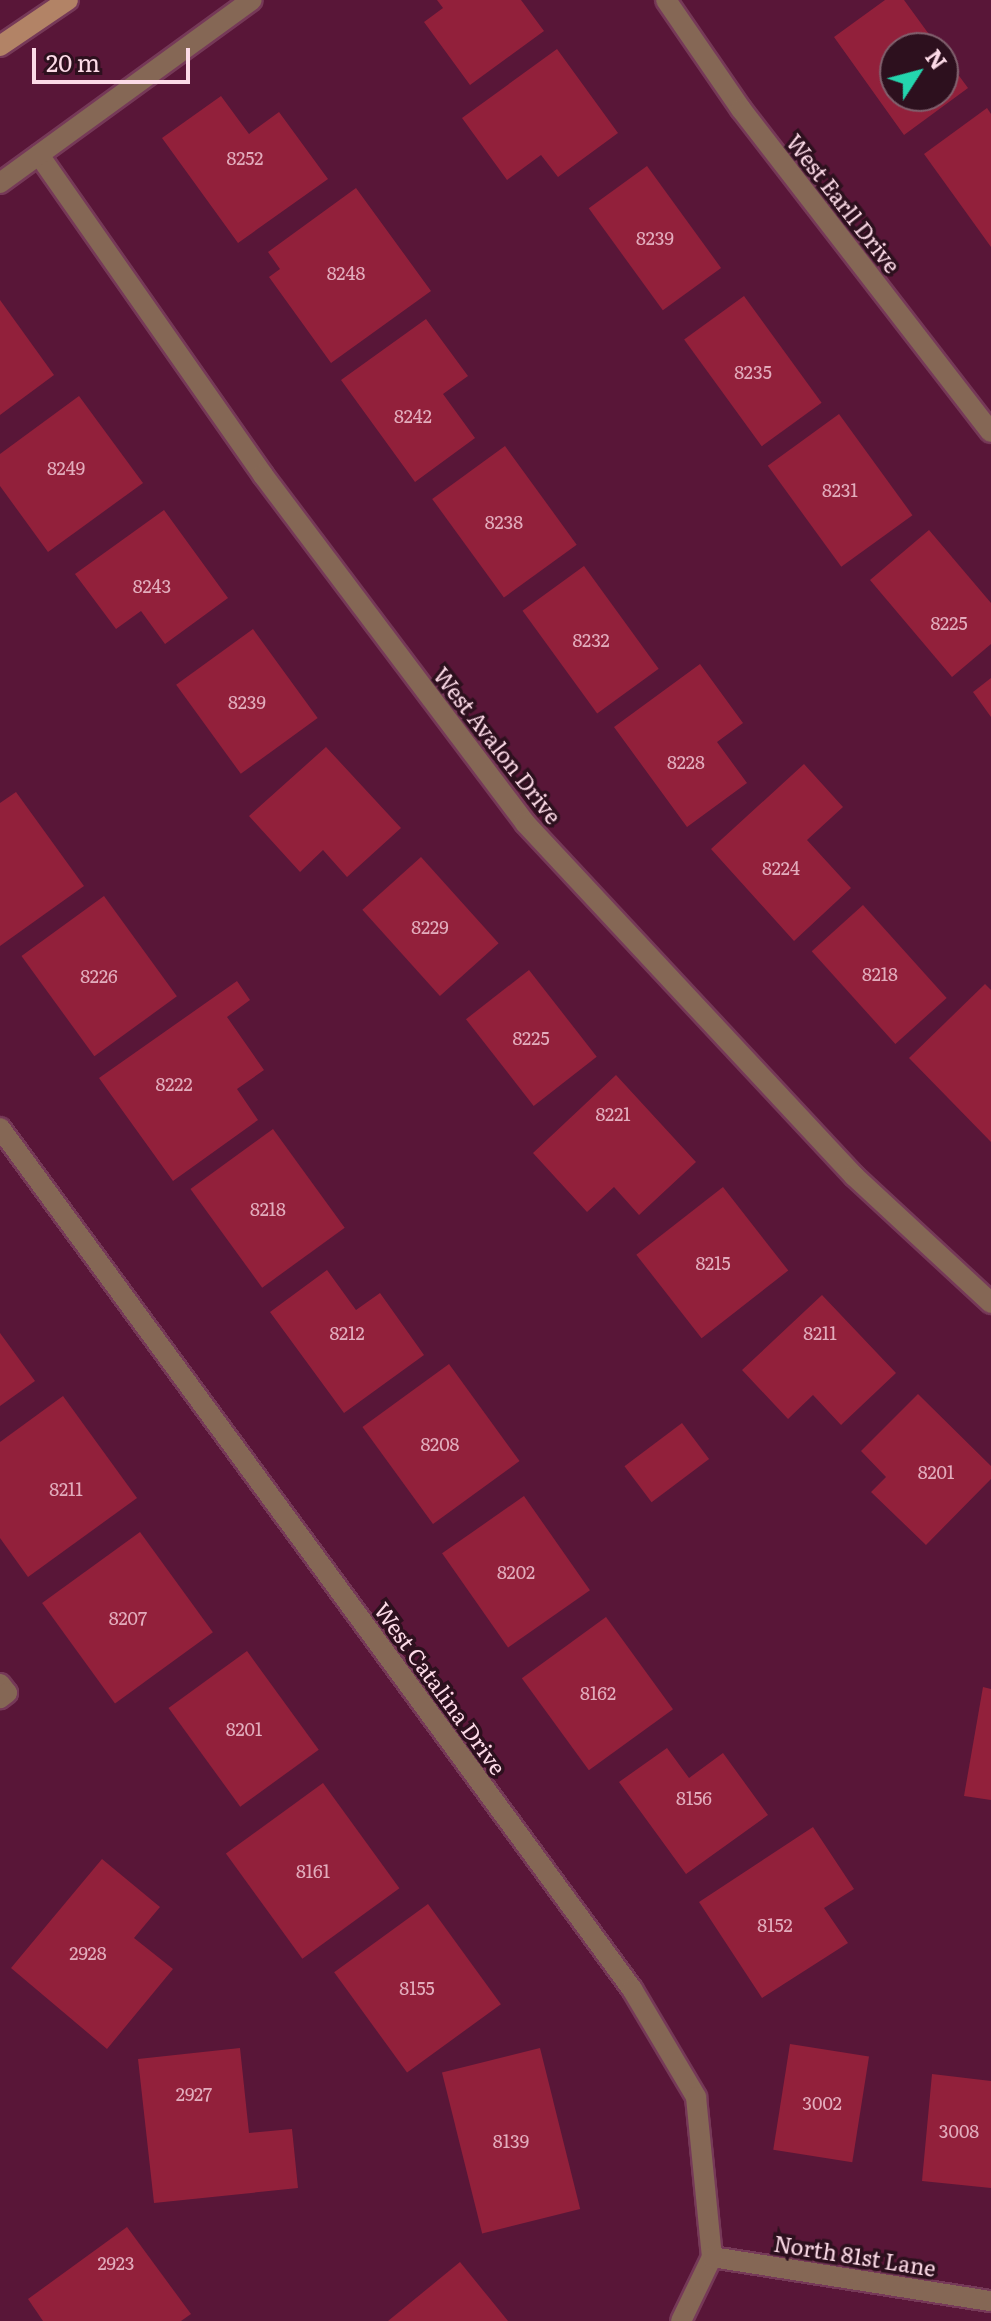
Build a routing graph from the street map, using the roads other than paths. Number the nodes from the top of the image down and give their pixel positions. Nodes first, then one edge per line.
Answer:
1 (68, 0) edge
2 (252, 0) edge
3 (666, 0) edge
4 (0, 46) edge
5 (39, 155) junction
6 (0, 183) edge
7 (991, 432) edge
8 (0, 1128) edge
9 (991, 1303) edge
10 (0, 1684) edge
11 (0, 1698) edge
12 (712, 2257) junction
13 (991, 2301) edge
14 (681, 2321) edge

1 - 4 main road
2 - 5 street
3 - 7 street, West Earll Drive
5 - 6 street
5 - 9 street, West Avalon Drive
8 - 12 street, West Catalina Drive
10 - 11 street
12 - 13 street, North 81st Lane
12 - 14 street

